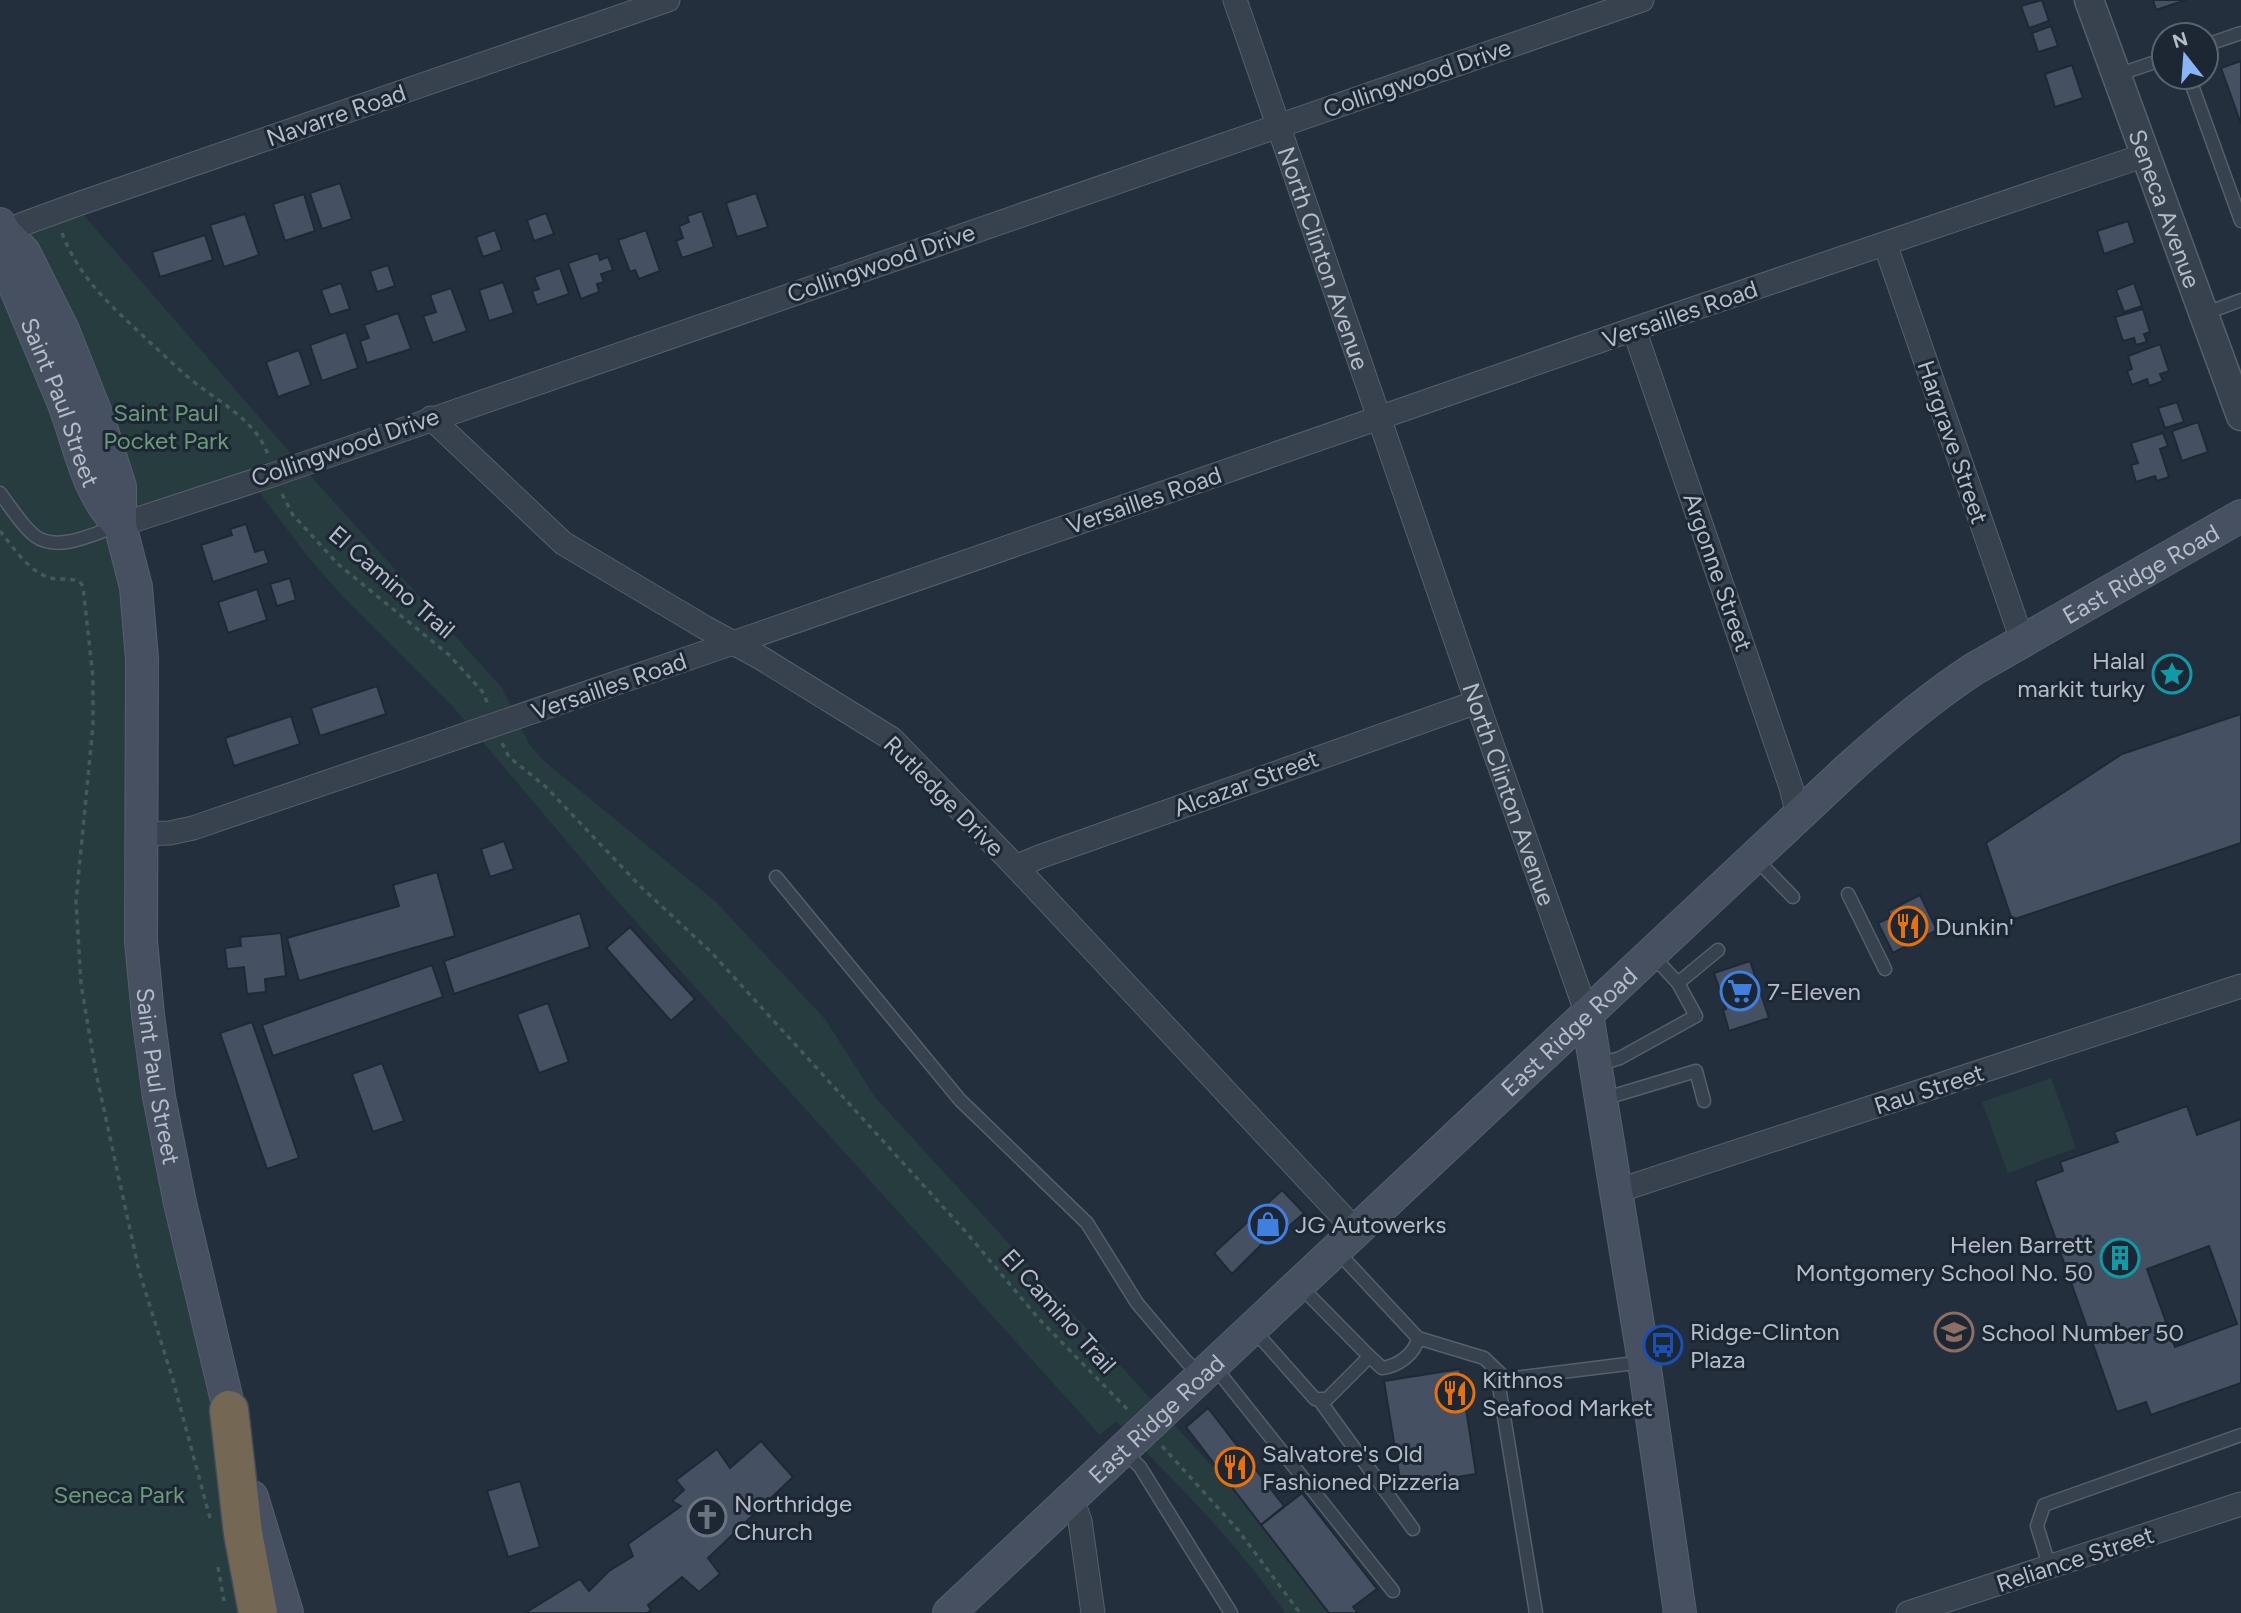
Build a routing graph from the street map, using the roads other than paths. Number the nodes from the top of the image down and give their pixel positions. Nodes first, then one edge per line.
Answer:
1 (668, 0) edge
2 (1235, 0) edge
3 (1642, 0) edge
4 (2090, 0) edge
5 (2241, 33) edge
6 (2220, 40) edge
7 (2150, 64) edge
8 (2117, 75) junction
9 (2194, 91) edge
10 (1278, 126) junction
11 (2146, 155) junction
12 (2241, 221) edge
13 (2, 229) edge
14 (1885, 243) junction
15 (2241, 300) edge
16 (2203, 314) junction
17 (1634, 329) junction
18 (2241, 416) edge
19 (431, 418) junction
20 (1379, 418) junction
21 (0, 493) edge
22 (2241, 516) edge
23 (120, 525) junction
24 (2022, 640) junction
25 (733, 643) junction
26 (1477, 702) junction
27 (1798, 815) junction
28 (141, 834) junction
29 (1754, 857) junction
30 (1016, 867) junction
31 (776, 877) dead end
32 (1848, 894) dead end
33 (1793, 897) dead end
34 (1718, 950) dead end
35 (1651, 954) junction
36 (1885, 969) dead end
37 (1678, 983) junction
38 (2241, 986) edge
39 (1587, 1014) junction
40 (1597, 1065) junction
41 (1603, 1099) junction
42 (1704, 1101) dead end
43 (1617, 1191) junction
44 (1346, 1240) junction
45 (1299, 1285) junction
46 (1252, 1328) junction
47 (1418, 1338) junction
48 (1368, 1355) junction
49 (1644, 1362) junction
50 (1207, 1370) junction
51 (1506, 1380) junction
52 (1320, 1401) junction
53 (229, 1410) junction
54 (2241, 1435) edge
55 (1123, 1450) junction
56 (1068, 1501) junction
57 (2241, 1504) edge
58 (1413, 1529) dead end
59 (2050, 1568) junction
60 (1393, 1591) dead end
61 (241, 1608) edge
62 (287, 1613) edge
63 (948, 1613) edge
64 (1093, 1613) edge
65 (1231, 1613) edge
66 (1536, 1613) edge
67 (1680, 1613) edge
68 (1909, 1613) edge

1 - 13 street, Navarre Road
2 - 10 street, North Clinton Avenue
3 - 10 street, Collingwood Drive
4 - 8 street, Seneca Avenue
5 - 6 lane
7 - 8 lane
8 - 11 street, Seneca Avenue
9 - 12 lane
10 - 19 street, Collingwood Drive
10 - 20 street, North Clinton Avenue
11 - 14 street, Versailles Road
11 - 16 street, Seneca Avenue
13 - 23 main road, Saint Paul Street
14 - 17 street, Versailles Road
14 - 24 street, Hargrave Street
15 - 16 lane
16 - 18 street, Seneca Avenue
17 - 20 street, Versailles Road
17 - 27 street, Argonne Street
19 - 23 street, Collingwood Drive
19 - 25 street, Rutledge Drive
20 - 25 street, Versailles Road
20 - 26 street, North Clinton Avenue
21 - 23 lane
22 - 24 main road, East Ridge Road
23 - 28 main road, Saint Paul Street
24 - 27 main road, East Ridge Road
25 - 28 street, Versailles Road
25 - 30 street, Rutledge Drive
26 - 30 street, Alcazar Street
26 - 39 street, North Clinton Avenue
27 - 29 main road, East Ridge Road
28 - 53 main road, Saint Paul Street
29 - 33 lane
29 - 35 main road, East Ridge Road
30 - 44 street, Rutledge Drive
31 - 50 lane
32 - 36 lane
34 - 37 lane
35 - 37 lane
35 - 39 main road, East Ridge Road
37 - 40 lane
38 - 43 street, Rau Street
39 - 40 main road, North Clinton Avenue
39 - 44 main road, East Ridge Road
40 - 41 main road, North Clinton Avenue
41 - 42 lane
41 - 43 main road, North Clinton Avenue
43 - 49 main road, North Clinton Avenue
44 - 45 main road, East Ridge Road
44 - 47 lane
45 - 46 main road, East Ridge Road
45 - 48 lane
46 - 50 main road, East Ridge Road
46 - 52 lane
47 - 48 lane
47 - 51 lane
48 - 52 lane
49 - 51 lane
49 - 67 main road, North Clinton Avenue
50 - 55 main road, East Ridge Road
50 - 60 lane
51 - 66 lane
52 - 58 lane
53 - 61 highway
53 - 62 main road, Saint Paul Street
54 - 59 lane
55 - 56 main road, East Ridge Road
55 - 65 lane
56 - 63 main road, East Ridge Road
56 - 64 street
57 - 59 street, Reliance Street
59 - 68 street, Reliance Street

